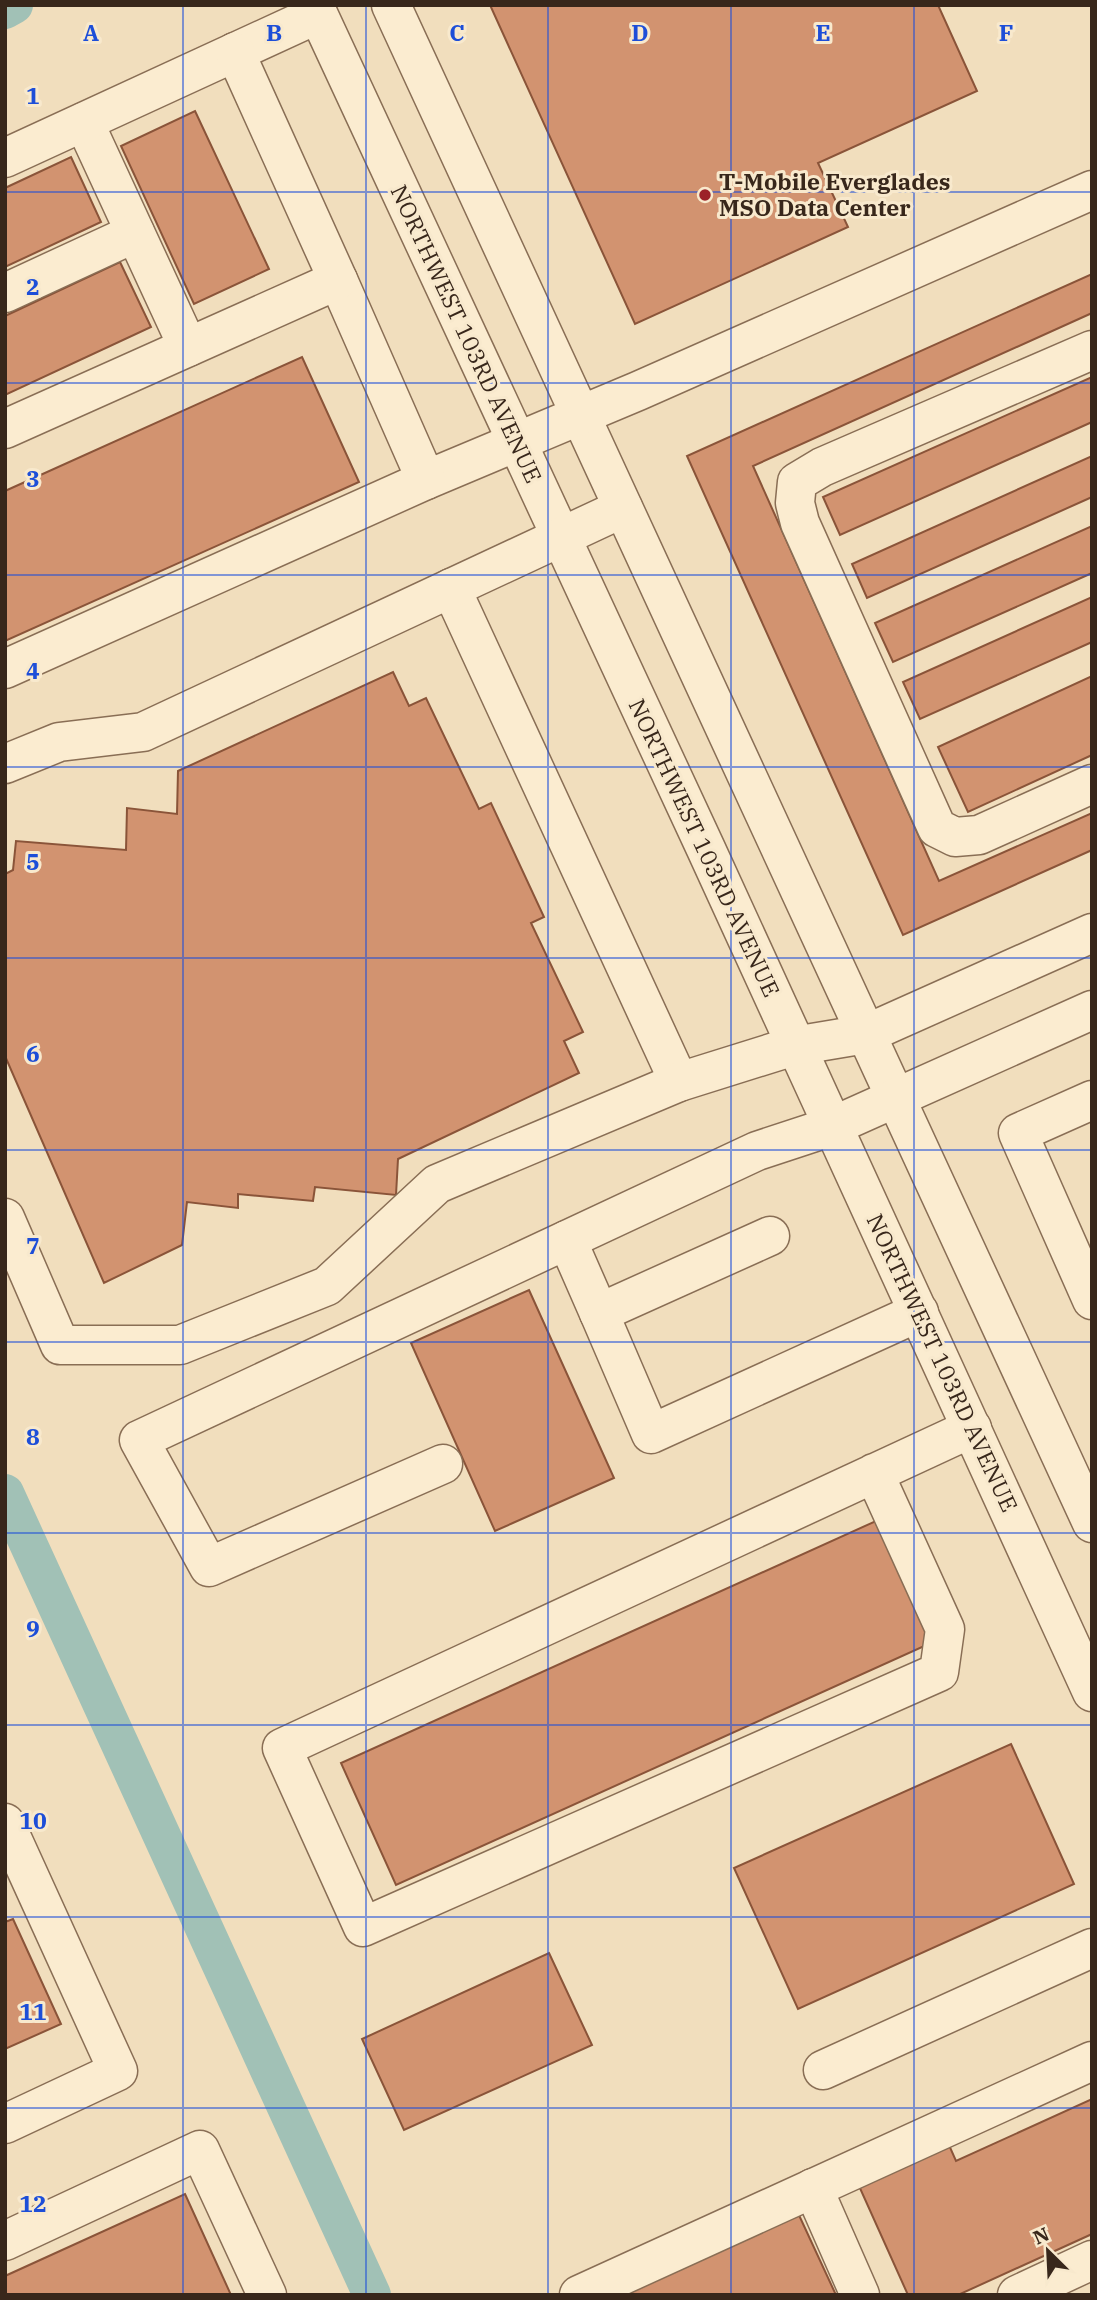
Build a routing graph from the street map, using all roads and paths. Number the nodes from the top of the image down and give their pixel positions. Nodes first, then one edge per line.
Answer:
1 (391, 5) edge
2 (316, 10) edge
3 (235, 52) junction
4 (84, 122) junction
5 (5, 158) edge
6 (1092, 190) edge
7 (135, 233) junction
8 (338, 279) junction
9 (5, 293) edge
10 (187, 347) junction
11 (1092, 350) edge
12 (580, 414) junction
13 (5, 429) edge
14 (516, 442) junction
15 (426, 480) junction
16 (623, 508) junction
17 (560, 537) junction
18 (451, 588) junction
19 (5, 669) edge
20 (5, 764) edge
21 (1092, 784) edge
22 (1092, 933) edge
23 (1092, 1010) edge
24 (866, 1034) junction
25 (794, 1046) junction
26 (679, 1082) junction
27 (895, 1098) junction
28 (1092, 1100) edge
29 (833, 1126) junction
30 (5, 1218) edge
31 (770, 1236) dead end
32 (567, 1240) junction
33 (1092, 1300) edge
34 (919, 1312) junction
35 (598, 1313) junction
36 (972, 1428) junction
37 (443, 1464) dead end
38 (874, 1474) junction
39 (1092, 1522) edge
40 (1092, 1692) edge
41 (5, 1823) edge
42 (13, 1862) edge
43 (1092, 1948) edge
44 (1092, 2061) edge
45 (823, 2070) dead end
46 (5, 2124) edge
47 (813, 2188) junction
48 (5, 2241) edge
49 (1092, 2260) edge
50 (267, 2295) edge
51 (579, 2295) edge
52 (860, 2295) edge
53 (1017, 2295) edge

1 - 12 street
2 - 3 street
2 - 14 street, NORTHWEST 103RD AVENUE
3 - 4 street
3 - 8 street
4 - 5 street
4 - 7 street
6 - 12 street
7 - 9 street
7 - 10 street
8 - 10 street
8 - 15 street
10 - 13 street
11 - 21 street
12 - 14 street
12 - 16 street
14 - 15 street
14 - 17 street, NORTHWEST 103RD AVENUE
15 - 19 street
16 - 17 street
16 - 24 street
17 - 18 street
17 - 25 street, NORTHWEST 103RD AVENUE
18 - 20 street
18 - 26 street
22 - 24 street
23 - 27 street
24 - 25 street
24 - 27 street
25 - 26 street
25 - 29 street, NORTHWEST 103RD AVENUE
26 - 30 street
27 - 29 street
27 - 39 street
28 - 33 street
29 - 32 street
29 - 34 street, NORTHWEST 103RD AVENUE
31 - 35 street
32 - 35 street
32 - 37 street
34 - 35 street
34 - 36 street, NORTHWEST 103RD AVENUE
36 - 38 street
36 - 40 street, NORTHWEST 103RD AVENUE
38 - 38 street
41 - 42 street
42 - 46 street
43 - 45 street
44 - 47 street
47 - 51 street
47 - 52 street
48 - 50 street
49 - 53 street

